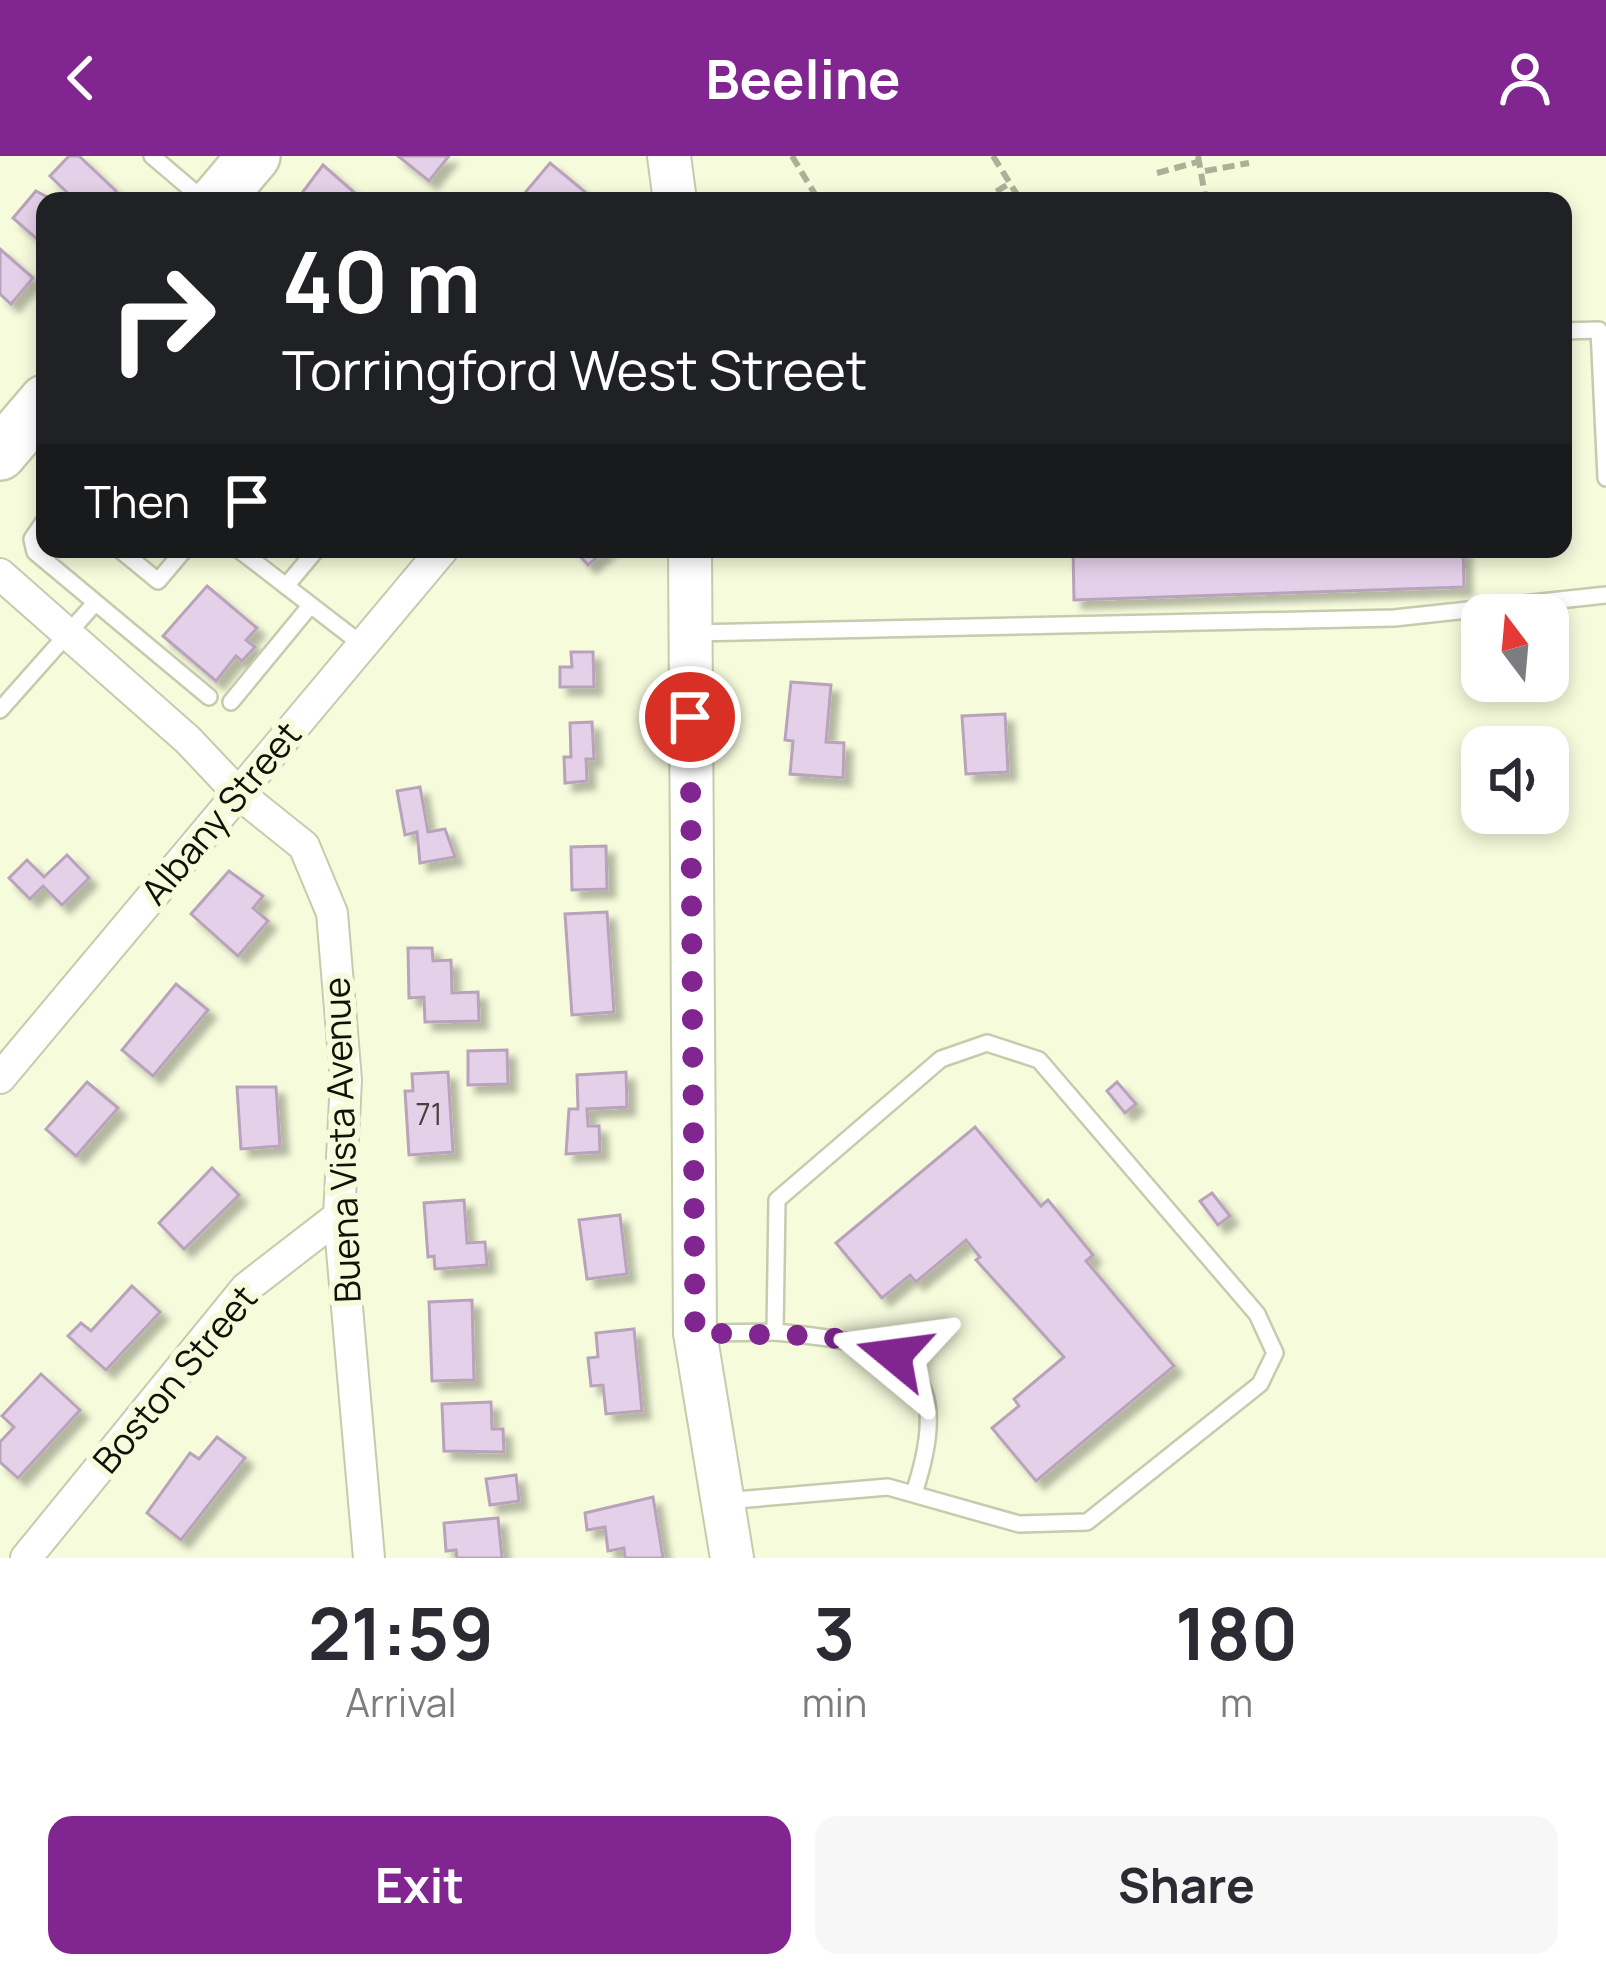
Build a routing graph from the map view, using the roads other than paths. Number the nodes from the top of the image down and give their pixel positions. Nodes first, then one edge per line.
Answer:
1 (152, 156) edge
2 (254, 156) edge
3 (669, 156) edge
4 (194, 192) edge
5 (224, 192) edge
6 (674, 192) edge
7 (1602, 330) edge
8 (1572, 331) edge
9 (36, 412) edge
10 (0, 454) edge
11 (1606, 478) edge
12 (42, 558) edge
13 (130, 558) edge
14 (177, 558) edge
15 (250, 558) edge
16 (309, 558) edge
17 (435, 558) edge
18 (690, 558) edge
19 (0, 574) edge
20 (286, 586) junction
21 (1606, 595) edge
22 (95, 603) junction
23 (310, 605) junction
24 (689, 633) junction
25 (67, 635) junction
26 (360, 643) junction
27 (209, 697) dead end
28 (231, 702) dead end
29 (0, 710) edge
30 (239, 794) junction
31 (0, 1078) edge
32 (339, 1216) junction
33 (775, 1332) junction
34 (695, 1333) junction
35 (914, 1493) junction
36 (722, 1501) junction
37 (26, 1558) edge
38 (369, 1558) edge
39 (732, 1558) edge

1 - 4 lane
2 - 5 highway
3 - 6 main road
7 - 8 lane
7 - 11 lane
9 - 10 highway
12 - 22 lane
13 - 14 lane
15 - 20 lane
16 - 20 lane
17 - 26 street, Albany Street
18 - 24 main road
19 - 25 street, Buena Vista Avenue
20 - 23 lane
21 - 24 lane
22 - 25 lane
22 - 27 lane
23 - 26 lane
23 - 28 lane
24 - 34 main road
25 - 29 lane
25 - 30 street, Buena Vista Avenue
26 - 30 street, Albany Street
30 - 31 street, Albany Street
30 - 32 street, Buena Vista Avenue
32 - 37 street, Boston Street
32 - 38 street, Buena Vista Avenue
33 - 34 lane
33 - 35 lane
33 - 35 lane
34 - 36 main road
35 - 36 lane
36 - 39 main road

